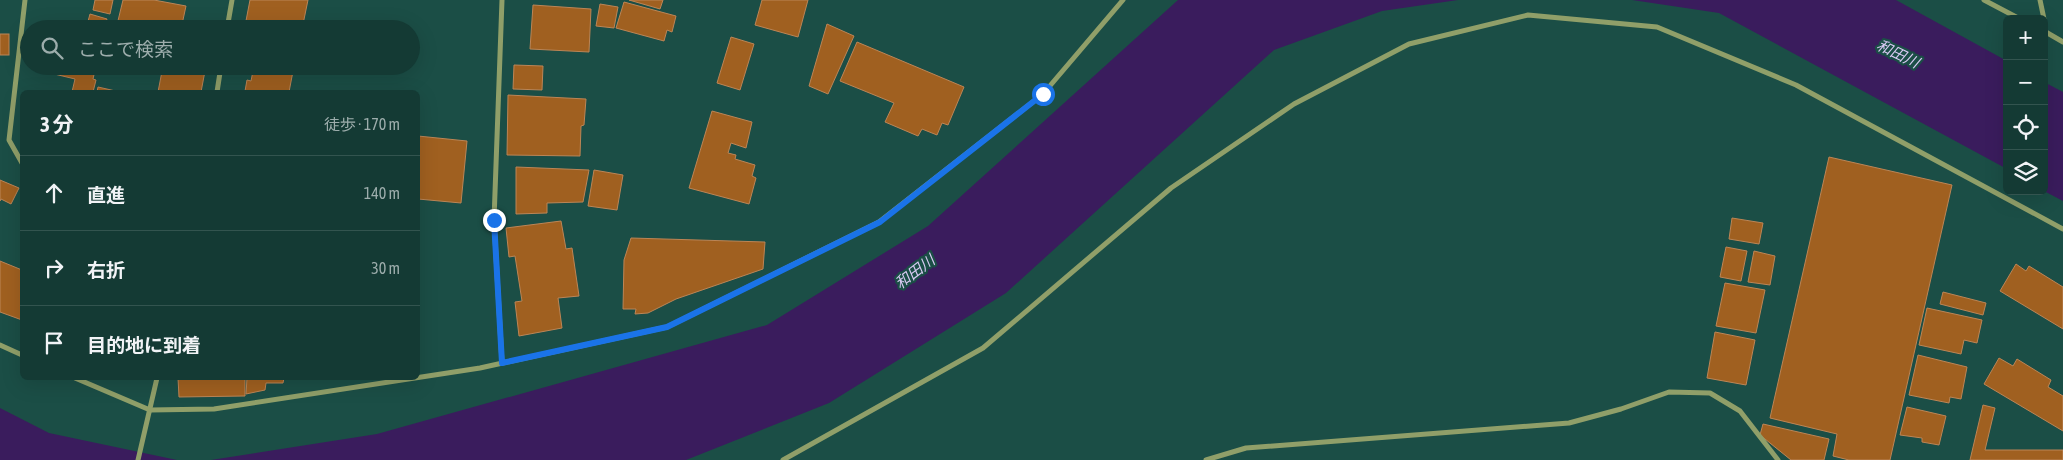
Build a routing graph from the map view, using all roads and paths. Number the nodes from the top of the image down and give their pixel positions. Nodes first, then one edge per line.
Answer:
1 (25, 0) edge
2 (232, 0) edge
3 (502, 0) edge
4 (1123, 0) edge
5 (1984, 0) edge
6 (2040, 0) edge
7 (2012, 15) edge
8 (2043, 15) edge
9 (23, 20) edge
10 (229, 20) edge
11 (2048, 34) edge
12 (2063, 42) edge
13 (20, 44) edge
14 (220, 75) edge
15 (217, 90) edge
16 (20, 159) edge
17 (2063, 229) edge
18 (0, 345) edge
19 (20, 354) edge
20 (502, 363) junction
21 (420, 376) edge
22 (80, 380) edge
23 (157, 380) edge
24 (396, 380) edge
25 (150, 410) junction
26 (138, 460) edge
27 (783, 460) edge
28 (1206, 460) edge
29 (1778, 460) edge

1 - 9 street
2 - 10 street
3 - 20 street
4 - 20 street
5 - 7 street
6 - 8 street
11 - 12 street
13 - 16 street
14 - 15 street
17 - 27 street
18 - 19 street
20 - 21 street
22 - 25 street
23 - 25 street
24 - 25 street
25 - 26 street
28 - 29 street

